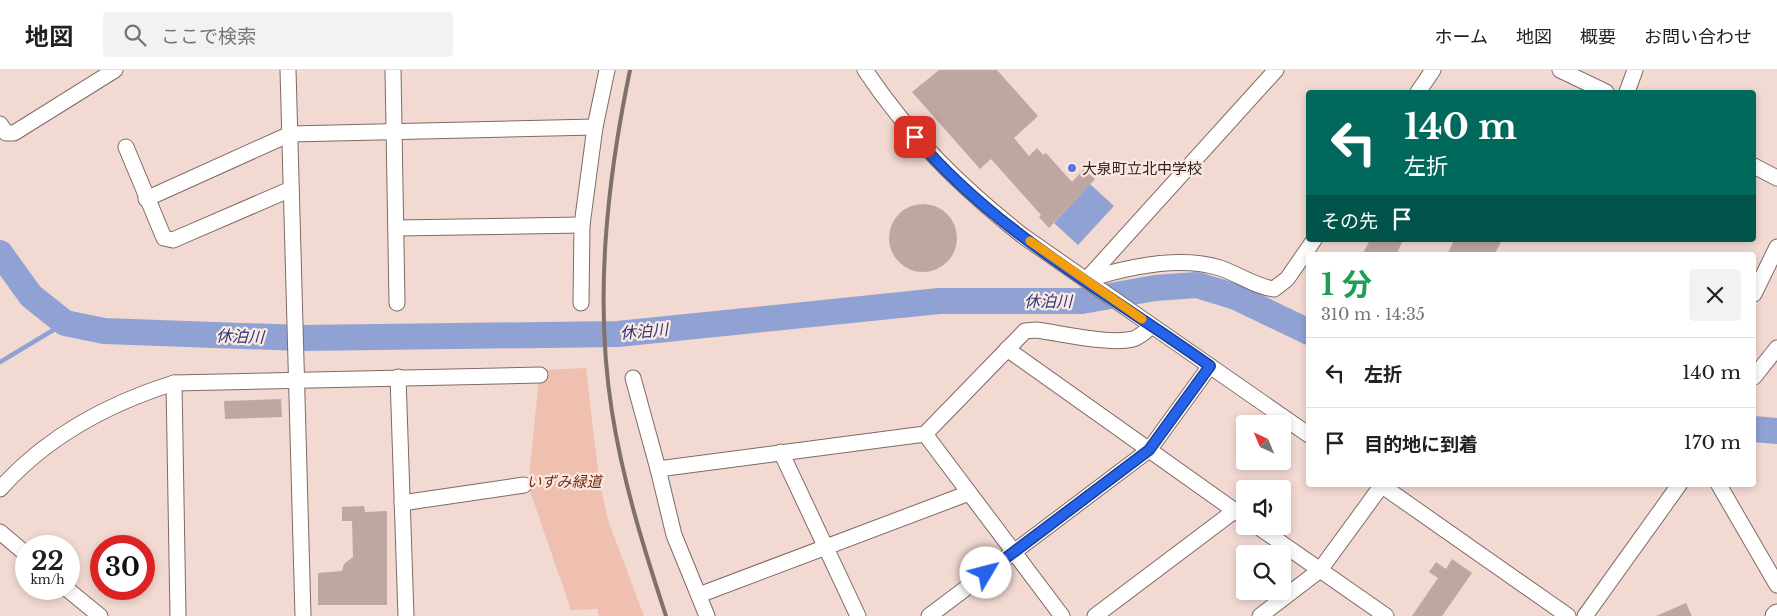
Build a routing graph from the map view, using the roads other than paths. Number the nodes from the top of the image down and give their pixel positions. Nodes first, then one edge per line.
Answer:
1 (115, 70) edge
2 (288, 70) edge
3 (393, 70) edge
4 (607, 70) edge
5 (866, 70) edge
6 (1276, 70) edge
7 (1433, 70) edge
8 (1560, 70) edge
9 (1635, 70) edge
10 (1419, 90) edge
11 (1602, 90) edge
12 (1628, 90) edge
13 (0, 124) edge
14 (595, 127) junction
15 (394, 131) junction
16 (290, 134) junction
17 (126, 147) dead end
18 (1756, 167) edge
19 (1777, 178) edge
20 (291, 189) junction
21 (146, 199) junction
22 (582, 225) junction
23 (396, 228) junction
24 (1313, 242) edge
25 (1777, 247) edge
26 (1093, 284) junction
27 (1756, 290) edge
28 (397, 303) dead end
29 (581, 303) dead end
30 (1152, 326) junction
31 (1777, 348) edge
32 (1006, 349) junction
33 (1210, 366) junction
34 (1756, 374) edge
35 (540, 376) dead end
36 (398, 377) junction
37 (633, 378) dead end
38 (296, 380) junction
39 (174, 382) junction
40 (1306, 433) edge
41 (925, 434) junction
42 (1149, 450) junction
43 (781, 452) junction
44 (658, 469) junction
45 (524, 485) dead end
46 (1380, 487) edge
47 (1384, 487) edge
48 (1678, 487) edge
49 (1720, 487) edge
50 (0, 489) edge
51 (969, 493) junction
52 (402, 503) junction
53 (1236, 512) edge
54 (1236, 514) edge
55 (0, 532) edge
56 (1270, 535) edge
57 (15, 545) edge
58 (826, 547) junction
59 (1014, 552) junction
60 (1320, 570) junction
61 (1777, 585) edge
62 (699, 595) junction
63 (80, 599) edge
64 (100, 616) edge
65 (178, 616) edge
66 (303, 616) edge
67 (406, 616) edge
68 (707, 616) edge
69 (858, 616) edge
70 (929, 616) edge
71 (1062, 616) edge
72 (1095, 616) edge
73 (1260, 616) edge
74 (1386, 616) edge
75 (1568, 616) edge
76 (1585, 616) edge

1 - 13 street
2 - 16 street
3 - 15 street
4 - 14 street
5 - 26 street
6 - 26 street
7 - 10 street
8 - 11 street
9 - 12 street
14 - 15 street
14 - 22 street
15 - 16 street
15 - 23 street
16 - 20 street
16 - 21 street
17 - 21 street
18 - 19 street
20 - 21 street
20 - 38 street
22 - 23 street
22 - 29 street
23 - 28 street
24 - 26 street
25 - 27 street
26 - 30 street
30 - 32 street
30 - 33 street
31 - 34 street
32 - 41 street
32 - 42 street
33 - 40 street
33 - 42 street
35 - 36 street
36 - 38 street
36 - 52 street
37 - 44 street
38 - 39 street
38 - 66 street
39 - 50 street
39 - 65 street
41 - 43 street
41 - 51 street
42 - 53 street
42 - 59 street
43 - 44 street
43 - 58 street
44 - 62 street
45 - 52 street
46 - 60 street
47 - 75 street
48 - 76 street
49 - 61 street
51 - 58 street
51 - 59 street
52 - 67 street
54 - 72 street
55 - 57 street
56 - 60 street
58 - 62 street
58 - 69 street
59 - 70 street
59 - 71 street
60 - 73 street
60 - 74 street
62 - 68 street
63 - 64 street

